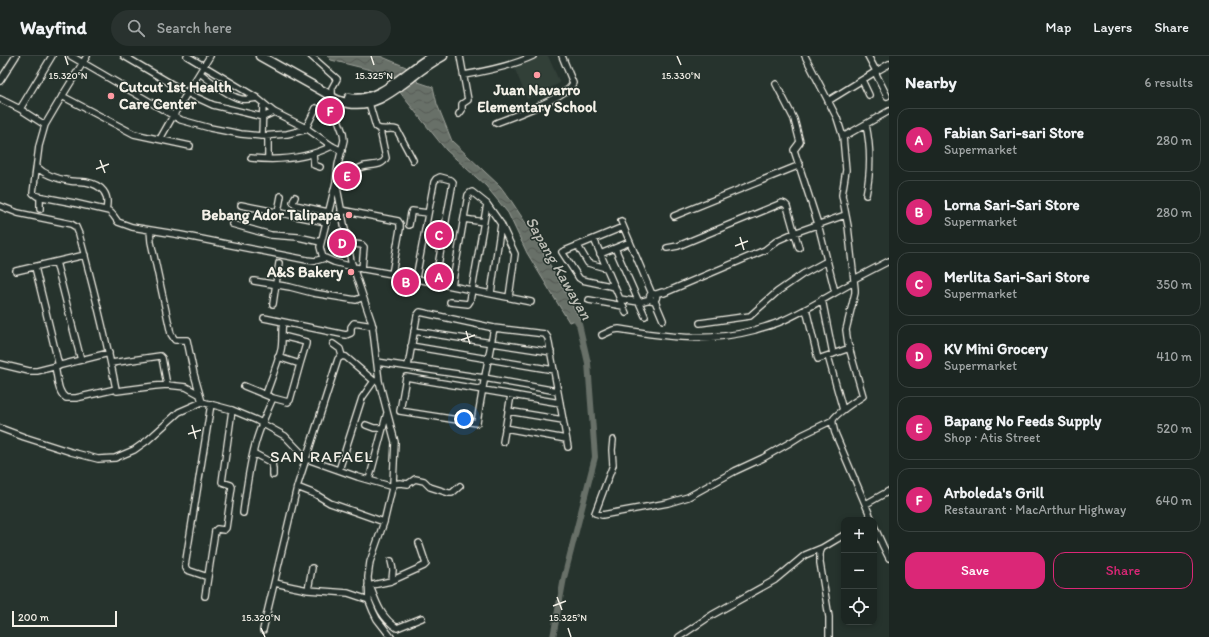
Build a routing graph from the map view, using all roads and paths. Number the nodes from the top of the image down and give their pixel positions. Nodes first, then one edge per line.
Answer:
1 (16, 56) edge
2 (52, 56) edge
3 (71, 56) edge
4 (87, 56) edge
5 (124, 56) edge
6 (187, 56) edge
7 (210, 56) edge
8 (260, 56) edge
9 (311, 56) edge
10 (433, 56) edge
11 (443, 56) edge
12 (460, 56) edge
13 (533, 56) edge
14 (562, 56) edge
15 (805, 56) edge
16 (868, 56) edge
17 (83, 62) junction
18 (421, 63) edge
19 (889, 64) edge
20 (204, 67) junction
21 (875, 71) junction
22 (200, 73) junction
23 (464, 75) junction
24 (862, 80) junction
25 (0, 81) edge
26 (776, 84) dead end
27 (187, 93) junction
28 (384, 94) junction
29 (869, 94) dead end
30 (331, 95) junction
31 (62, 96) junction
32 (887, 96) dead end
33 (257, 98) junction
34 (0, 99) edge
35 (828, 101) junction
36 (342, 102) junction
37 (263, 103) junction
38 (368, 103) junction
39 (316, 108) dead end
40 (20, 109) junction
41 (889, 111) edge
42 (274, 112) junction
43 (324, 114) dead end
44 (460, 114) dead end
45 (173, 116) junction
46 (263, 117) junction
47 (496, 123) dead end
48 (45, 125) junction
49 (866, 125) junction
50 (307, 128) junction
51 (380, 130) junction
52 (265, 136) junction
53 (843, 137) junction
54 (160, 139) junction
55 (190, 146) dead end
56 (332, 146) junction
57 (342, 151) junction
58 (313, 154) junction
59 (251, 158) dead end
60 (268, 159) junction
61 (412, 160) dead end
62 (800, 165) junction
63 (320, 167) dead end
64 (36, 170) junction
65 (336, 182) junction
66 (352, 182) dead end
67 (866, 195) dead end
68 (281, 196) dead end
69 (40, 197) junction
70 (295, 197) dead end
71 (241, 204) dead end
72 (487, 204) junction
73 (0, 206) edge
74 (40, 209) dead end
75 (106, 210) junction
76 (341, 210) junction
77 (278, 212) junction
78 (328, 212) junction
79 (428, 213) junction
80 (845, 215) junction
81 (674, 216) dead end
82 (464, 219) junction
83 (326, 222) junction
84 (484, 222) junction
85 (232, 224) dead end
86 (501, 224) junction
87 (818, 224) junction
88 (409, 225) dead end
89 (150, 230) junction
90 (794, 232) junction
91 (594, 239) junction
92 (321, 242) junction
93 (630, 242) junction
94 (347, 243) junction
95 (578, 246) junction
96 (615, 248) junction
97 (667, 248) dead end
98 (799, 248) dead end
99 (600, 254) junction
100 (85, 255) junction
101 (323, 258) junction
102 (828, 261) junction
103 (889, 261) edge
104 (56, 262) junction
105 (279, 263) dead end
106 (35, 267) junction
107 (353, 268) junction
108 (606, 268) junction
109 (362, 269) junction
110 (16, 271) dead end
111 (392, 274) junction
112 (416, 278) junction
113 (254, 281) dead end
114 (854, 281) junction
115 (435, 282) junction
116 (276, 285) junction
117 (452, 286) junction
118 (615, 287) junction
119 (472, 290) junction
120 (835, 292) junction
121 (490, 293) junction
122 (363, 297) junction
123 (510, 297) junction
124 (654, 297) junction
125 (620, 299) junction
126 (822, 299) junction
127 (590, 300) dead end
128 (450, 302) dead end
129 (531, 302) dead end
130 (639, 302) junction
131 (273, 304) dead end
132 (623, 306) junction
133 (806, 309) junction
134 (626, 314) dead end
135 (645, 316) dead end
136 (264, 318) dead end
137 (663, 320) dead end
138 (283, 322) junction
139 (700, 323) dead end
140 (373, 326) junction
141 (494, 328) junction
142 (414, 331) junction
143 (602, 335) dead end
144 (282, 336) junction
145 (491, 343) junction
146 (333, 344) dead end
147 (411, 346) junction
148 (850, 348) junction
149 (551, 352) junction
150 (109, 354) junction
151 (831, 355) junction
152 (342, 356) junction
153 (278, 357) junction
154 (488, 359) junction
155 (81, 360) junction
156 (377, 362) junction
157 (0, 364) edge
158 (111, 364) junction
159 (300, 364) junction
160 (57, 366) junction
161 (408, 366) junction
162 (554, 370) junction
163 (484, 378) junction
164 (377, 381) junction
165 (167, 385) junction
166 (244, 386) dead end
167 (116, 389) junction
168 (483, 390) junction
169 (557, 392) junction
170 (200, 394) junction
171 (266, 394) junction
172 (511, 395) junction
173 (273, 398) junction
174 (202, 402) junction
175 (211, 404) junction
176 (560, 404) junction
177 (232, 410) junction
178 (843, 410) junction
179 (508, 411) junction
180 (388, 412) junction
181 (563, 420) junction
182 (833, 420) junction
183 (262, 424) junction
184 (366, 425) dead end
185 (0, 428) edge
186 (383, 428) junction
187 (505, 428) junction
188 (566, 439) junction
189 (613, 440) dead end
190 (503, 442) dead end
191 (568, 447) dead end
192 (253, 453) junction
193 (307, 458) junction
194 (339, 470) junction
195 (273, 475) dead end
196 (369, 480) junction
197 (393, 486) junction
198 (460, 486) dead end
199 (297, 487) junction
200 (889, 491) edge
201 (866, 504) junction
202 (243, 513) dead end
203 (869, 517) edge
204 (384, 522) junction
205 (877, 534) edge
206 (841, 537) edge
207 (419, 543) dead end
208 (822, 548) junction
209 (889, 558) edge
210 (391, 561) dead end
211 (312, 568) dead end
212 (208, 577) junction
213 (392, 580) junction
214 (275, 583) junction
215 (369, 586) junction
216 (308, 590) junction
217 (205, 596) dead end
218 (369, 600) junction
219 (422, 618) dead end
220 (263, 630) dead end
221 (391, 637) edge
222 (679, 637) edge
223 (829, 637) edge

1 - 25 street
2 - 40 street
3 - 17 street
4 - 17 street
5 - 27 street
6 - 20 street
7 - 20 street
8 - 30 highway
9 - 30 street
10 - 18 highway
11 - 18 highway
12 - 23 street
13 - 23 street
14 - 47 street
15 - 35 street
16 - 21 street
17 - 31 street
17 - 45 street
18 - 28 highway
19 - 21 street
20 - 22 street
20 - 33 street
21 - 24 street
21 - 32 street
22 - 27 street
22 - 33 street
23 - 44 street
24 - 29 street
24 - 35 street
26 - 62 street
27 - 45 street
27 - 46 street
28 - 30 highway
28 - 38 highway
30 - 36 highway
30 - 43 street
31 - 48 street
31 - 54 street
33 - 37 street
34 - 40 street
35 - 53 street
36 - 38 highway
36 - 57 street
37 - 42 street
37 - 46 street
38 - 51 street
39 - 50 street
40 - 48 street
41 - 49 street
42 - 46 street
42 - 50 street
45 - 52 street
45 - 54 street
46 - 52 street
48 - 64 street
49 - 53 street
49 - 67 street
50 - 52 street
50 - 56 street
51 - 61 street
51 - 66 street
52 - 60 street
53 - 80 street
54 - 55 street
56 - 57 street
56 - 58 street
57 - 65 street
58 - 60 street
58 - 63 street
59 - 60 street
62 - 81 street
62 - 87 street
64 - 69 street
64 - 75 street
65 - 76 street
65 - 78 street
68 - 77 street
69 - 74 street
69 - 75 street
70 - 78 street
71 - 77 street
72 - 82 street
72 - 84 street
72 - 86 street
73 - 100 street
75 - 89 street
76 - 94 street
76 - 111 street
77 - 83 street
78 - 83 street
79 - 88 street
79 - 112 street
79 - 115 street
80 - 87 street
80 - 114 street
82 - 84 street
82 - 117 street
83 - 92 street
84 - 119 street
85 - 92 street
86 - 121 street
86 - 123 street
87 - 90 street
87 - 102 street
89 - 101 street
89 - 170 street
90 - 97 street
90 - 98 street
90 - 124 street
91 - 93 street
91 - 95 street
91 - 99 street
92 - 101 street
93 - 96 street
93 - 124 street
94 - 107 street
94 - 109 street
95 - 108 street
95 - 118 street
96 - 99 street
96 - 130 street
99 - 108 street
100 - 104 street
100 - 150 street
101 - 107 street
102 - 120 street
102 - 139 street
103 - 114 street
104 - 106 street
104 - 155 street
105 - 116 street
106 - 110 street
106 - 160 street
107 - 109 street
107 - 122 street
108 - 118 street
109 - 111 street
111 - 112 street
112 - 115 street
113 - 116 street
114 - 120 street
114 - 148 street
115 - 117 street
116 - 122 street
116 - 131 street
117 - 119 street
118 - 125 street
119 - 121 street
119 - 128 street
120 - 126 street
121 - 123 street
122 - 140 street
123 - 129 street
124 - 130 street
124 - 137 street
125 - 130 street
125 - 132 street
126 - 133 street
126 - 151 street
127 - 132 street
130 - 135 street
132 - 134 street
133 - 143 street
133 - 151 street
136 - 138 street
138 - 140 street
138 - 144 street
140 - 156 street
141 - 142 street
141 - 145 street
141 - 149 street
142 - 145 street
142 - 147 street
144 - 153 street
144 - 159 street
145 - 149 street
145 - 154 street
146 - 152 street
147 - 154 street
147 - 161 street
148 - 151 street
148 - 178 street
149 - 162 street
150 - 155 street
150 - 158 street
151 - 178 street
152 - 164 street
152 - 193 street
153 - 159 street
153 - 171 street
154 - 162 street
154 - 163 street
155 - 160 street
156 - 161 street
156 - 164 street
157 - 160 street
158 - 165 street
158 - 167 street
159 - 173 street
160 - 167 street
161 - 163 street
162 - 169 street
163 - 168 street
163 - 169 street
164 - 180 street
164 - 194 street
165 - 167 street
165 - 170 street
166 - 171 street
168 - 168 street
168 - 172 street
169 - 176 street
170 - 174 street
171 - 173 street
172 - 176 street
172 - 179 street
173 - 183 street
174 - 175 street
174 - 185 street
175 - 177 street
175 - 212 street
176 - 181 street
177 - 183 street
177 - 212 street
178 - 182 street
179 - 181 street
179 - 187 street
180 - 186 street
180 - 197 street
181 - 188 street
182 - 189 street
182 - 201 street
183 - 192 street
183 - 193 street
184 - 186 street
186 - 196 street
187 - 188 street
187 - 190 street
188 - 191 street
192 - 195 street
192 - 202 street
193 - 194 street
193 - 199 street
194 - 196 street
196 - 197 street
197 - 198 street
197 - 204 street
199 - 204 street
199 - 214 street
200 - 201 street
201 - 203 street
204 - 215 street
205 - 209 street
206 - 208 street
207 - 213 street
208 - 222 street
208 - 223 street
210 - 213 street
211 - 216 street
212 - 217 street
213 - 215 street
214 - 216 street
214 - 220 street
215 - 218 street
215 - 219 street
216 - 218 street
218 - 221 street

